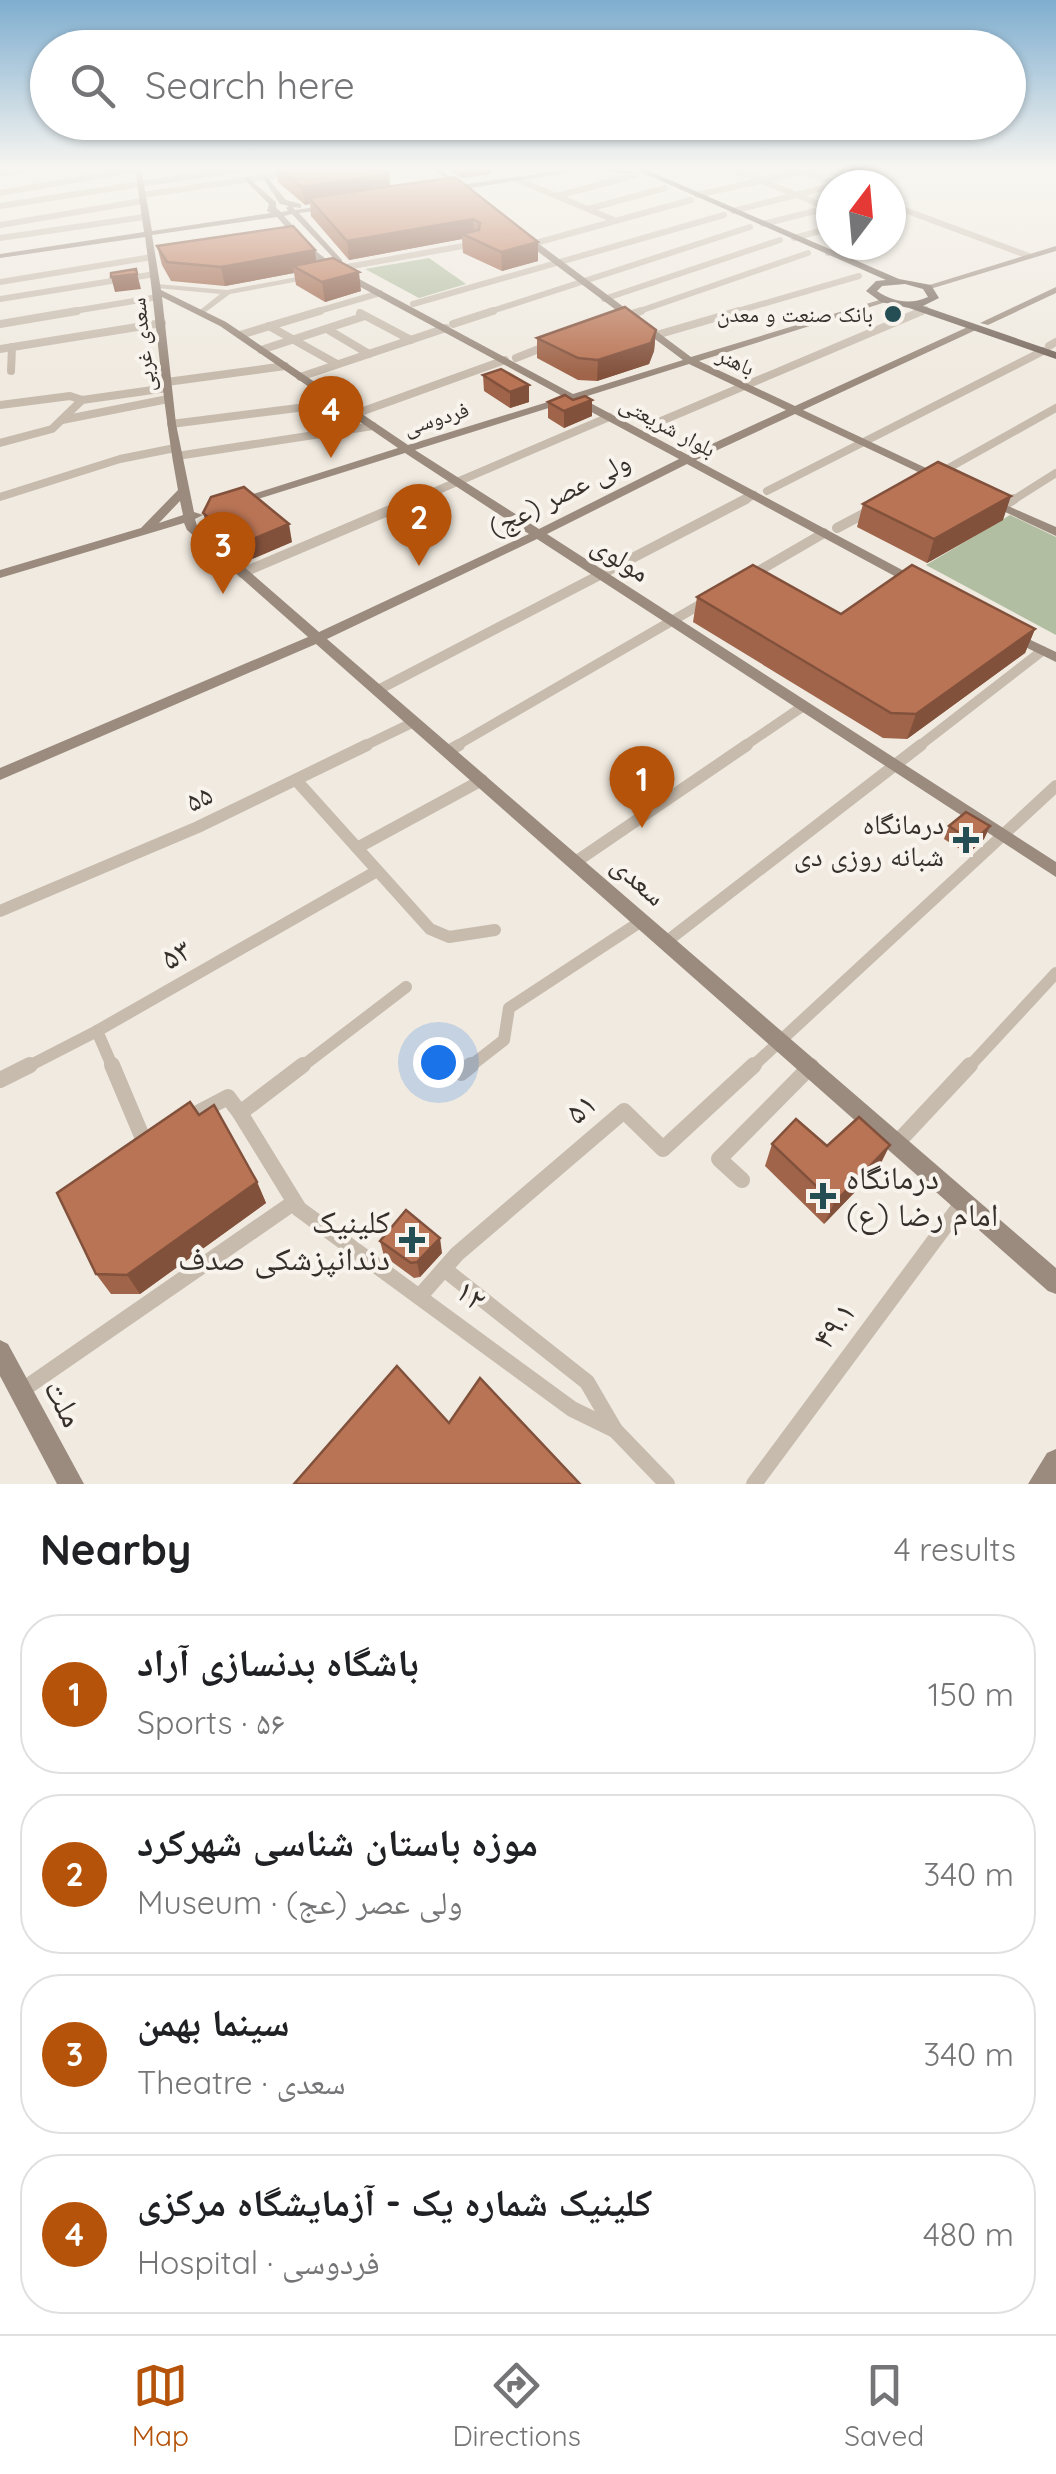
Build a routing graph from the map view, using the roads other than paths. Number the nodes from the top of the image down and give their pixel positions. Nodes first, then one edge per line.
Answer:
1 (119, 237) edge
2 (148, 237) edge
3 (302, 237) edge
4 (523, 237) edge
5 (556, 237) edge
6 (635, 237) edge
7 (718, 237) edge
8 (774, 237) edge
9 (979, 237) edge
10 (794, 238) edge
11 (780, 240) junction
12 (474, 244) edge
13 (532, 244) junction
14 (816, 248) edge
15 (1056, 248) edge
16 (808, 252) junction
17 (0, 256) edge
18 (1029, 256) junction
19 (152, 257) junction
20 (839, 260) edge
21 (556, 263) junction
22 (343, 269) junction
23 (154, 274) junction
24 (868, 278) junction
25 (0, 282) edge
26 (580, 282) junction
27 (1056, 290) edge
28 (157, 291) junction
29 (227, 292) junction
30 (380, 293) junction
31 (604, 298) junction
32 (0, 299) edge
33 (883, 300) junction
34 (929, 301) junction
35 (344, 304) junction
36 (414, 304) junction
37 (203, 312) junction
38 (365, 316) junction
39 (627, 316) junction
40 (608, 323) edge
41 (0, 324) edge
42 (162, 324) junction
43 (980, 325) junction
44 (269, 326) junction
45 (449, 326) junction
46 (327, 329) junction
47 (240, 335) junction
48 (293, 340) junction
49 (411, 340) junction
50 (660, 342) junction
51 (553, 344) edge
52 (12, 347) junction
53 (0, 349) edge
54 (1052, 349) edge
55 (261, 350) junction
56 (714, 352) junction
57 (369, 354) junction
58 (510, 359) junction
59 (689, 360) junction
60 (337, 364) junction
61 (285, 366) junction
62 (657, 370) junction
63 (11, 371) dead end
64 (714, 373) junction
65 (300, 376) junction
66 (562, 382) junction
67 (744, 386) junction
68 (602, 387) junction
69 (167, 390) junction
70 (577, 395) junction
71 (82, 400) junction
72 (598, 402) junction
73 (338, 403) junction
74 (0, 405) edge
75 (1056, 408) edge
76 (797, 410) junction
77 (356, 414) junction
78 (609, 417) junction
79 (62, 420) junction
80 (171, 424) junction
81 (373, 426) junction
82 (647, 428) junction
83 (0, 443) edge
84 (863, 443) junction
85 (405, 448) junction
86 (176, 452) junction
87 (693, 457) junction
88 (1056, 473) edge
89 (935, 476) junction
90 (455, 481) junction
91 (919, 484) edge
92 (952, 484) edge
93 (767, 491) junction
94 (183, 492) junction
95 (754, 494) junction
96 (0, 497) edge
97 (985, 499) edge
98 (886, 502) edge
99 (227, 505) edge
100 (1001, 507) junction
101 (200, 514) junction
102 (146, 528) junction
103 (837, 528) junction
104 (1056, 532) edge
105 (540, 533) junction
106 (824, 533) junction
107 (242, 572) junction
108 (0, 574) edge
109 (603, 576) junction
110 (740, 582) edge
111 (938, 583) edge
112 (925, 587) edge
113 (723, 592) edge
114 (1006, 619) edge
115 (673, 621) junction
116 (992, 624) edge
117 (316, 638) junction
118 (1051, 649) edge
119 (1056, 658) edge
120 (378, 690) junction
121 (802, 707) junction
122 (414, 722) junction
123 (448, 751) junction
124 (892, 766) junction
125 (0, 774) edge
126 (296, 780) junction
127 (482, 780) junction
128 (1056, 786) edge
129 (1000, 836) junction
130 (357, 848) junction
131 (577, 861) junction
132 (1056, 870) edge
133 (377, 871) junction
134 (0, 911) edge
135 (643, 920) junction
136 (494, 930) dead end
137 (666, 942) junction
138 (1056, 974) edge
139 (406, 987) dead end
140 (97, 1032) junction
141 (780, 1042) junction
142 (811, 1066) junction
143 (461, 1073) dead end
144 (0, 1080) edge
145 (240, 1113) junction
146 (177, 1124) edge
147 (160, 1132) edge
148 (897, 1143) junction
149 (742, 1180) dead end
150 (964, 1202) junction
151 (292, 1203) junction
152 (444, 1269) junction
153 (1056, 1283) edge
154 (421, 1295) junction
155 (0, 1352) edge
156 (21, 1391) junction
157 (614, 1430) junction
158 (1056, 1462) edge
159 (71, 1484) edge
160 (667, 1484) edge
161 (754, 1484) edge
162 (1041, 1484) edge

1 - 17 main road
2 - 19 main road, سعدی غربی
3 - 22 main road, بلوار شریعتی
4 - 13 main road, باهنر
5 - 13 street
6 - 21 street
7 - 26 street
8 - 11 main road
9 - 18 street
10 - 14 main road
11 - 16 main road
11 - 31 street
12 - 22 street
13 - 21 main road, باهنر
15 - 18 main road
16 - 24 main road
16 - 39 street
18 - 34 main road
19 - 23 main road, سعدی غربی
19 - 25 street
20 - 24 main road
21 - 26 main road, باهنر
21 - 36 street
22 - 29 street
22 - 30 main road, بلوار شریعتی
22 - 36 main road, بلوار شریعتی
23 - 28 main road, سعدی غربی
23 - 32 street
24 - 33 main road
24 - 34 main road
24 - 50 street
26 - 31 main road, باهنر
26 - 45 street
27 - 43 main road, ولی عصر (عج)
28 - 29 street
28 - 37 main road, مولوی
28 - 41 street
28 - 42 main road, سعدی غربی
29 - 37 street
30 - 35 street
30 - 45 main road, بلوار شریعتی
31 - 39 main road, باهنر
33 - 34 main road
33 - 56 main road, فردوسی
34 - 43 main road
34 - 43 main road
34 - 67 street
35 - 38 street
35 - 44 street
36 - 45 main road, بلوار شریعتی
37 - 47 main road, مولوی
38 - 46 street
38 - 49 street
39 - 40 street
39 - 50 main road, باهنر
42 - 52 street
42 - 69 main road, سعدی غربی
43 - 54 main road
43 - 76 main road, ولی عصر (عج)
44 - 47 street
44 - 48 street
45 - 49 street
45 - 58 main road, بلوار شریعتی
46 - 48 street
46 - 57 street
47 - 55 main road, مولوی
48 - 55 street
48 - 60 street
49 - 57 street
50 - 56 main road
50 - 59 main road, باهنر
50 - 62 main road
51 - 58 street
52 - 53 street
52 - 63 street
54 - 84 street
55 - 61 main road, مولوی
56 - 59 main road, فردوسی
56 - 64 main road
57 - 60 street
58 - 66 main road, بلوار شریعتی
58 - 70 main road, بلوار شریعتی
58 - 77 street
59 - 62 main road, فردوسی
59 - 64 main road, باهنر
60 - 65 street
61 - 65 main road, مولوی
61 - 69 street
62 - 64 main road
62 - 68 main road, فردوسی
64 - 67 main road, باهنر
65 - 73 main road, مولوی
66 - 68 main road
66 - 70 main road, بلوار شریعتی
67 - 76 main road, باهنر
67 - 82 street
68 - 70 main road, فردوسی
68 - 72 main road
69 - 71 street
69 - 79 street
69 - 80 main road, سعدی غربی
70 - 72 main road, بلوار شریعتی
70 - 78 main road, بلوار شریعتی
70 - 85 main road, فردوسی
71 - 74 street
71 - 79 street
72 - 82 main road, بلوار شریعتی
73 - 77 main road, مولوی
73 - 80 street
75 - 89 street
76 - 84 main road, باهنر
76 - 87 main road, ولی عصر (عج)
77 - 81 main road, مولوی
78 - 87 main road, بلوار شریعتی
78 - 90 street
79 - 83 street
80 - 86 main road, سعدی غربی
81 - 85 main road, مولوی
81 - 86 street
82 - 87 main road, بلوار شریعتی
84 - 89 main road, باهنر
84 - 93 street
85 - 90 main road, مولوی
85 - 99 main road, فردوسی
86 - 94 main road, سعدی غربی
86 - 96 street
87 - 93 main road, بلوار شریعتی
87 - 95 main road, بلوار شریعتی
87 - 105 main road, ولی عصر (عج)
88 - 100 street
89 - 91 street
89 - 92 main road, باهنر
90 - 105 main road, مولوی
90 - 107 street
93 - 103 main road, بلوار شریعتی
94 - 101 main road, سعدی غربی
94 - 102 main road
95 - 106 main road, بلوار شریعتی
95 - 109 street
97 - 100 main road
98 - 103 street
100 - 104 main road
101 - 102 main road
101 - 107 main road, سعدی
102 - 108 main road
103 - 111 main road, بلوار شریعتی
105 - 109 main road, مولوی
105 - 117 main road, ولی عصر (عج)
106 - 110 street
106 - 112 main road, بلوار شریعتی
107 - 117 main road, سعدی
109 - 115 main road, مولوی
109 - 120 street
113 - 115 street
114 - 118 main road
115 - 121 main road, مولوی
115 - 123 street
116 - 118 main road
117 - 120 main road, سعدی
117 - 125 main road, ولی عصر (عج)
118 - 119 main road
118 - 124 street
120 - 122 main road, سعدی
121 - 124 main road, مولوی
121 - 131 street
122 - 123 main road, سعدی
122 - 126 street, ۵۵
123 - 127 main road, سعدی
124 - 129 main road, مولوی
124 - 137 street
126 - 130 street
126 - 134 street, ۵۵
127 - 130 street
127 - 131 main road, سعدی
128 - 129 street
129 - 132 main road, مولوی
129 - 141 street
130 - 133 street
131 - 135 main road, سعدی
133 - 136 street
133 - 140 street, ۵۳
135 - 137 main road, سعدی
135 - 143 street
137 - 141 main road, سعدی
138 - 148 street
139 - 145 street
140 - 144 street, ۵۳
140 - 147 street
141 - 142 main road, سعدی
141 - 152 street, ۵۱
142 - 148 main road, سعدی
142 - 149 street
145 - 146 street
145 - 151 street
148 - 150 main road, سعدی
150 - 153 main road, سعدی
150 - 161 street, ۴۹.۱
151 - 154 street, ۱۲
151 - 156 street
152 - 154 street, ۵۱
152 - 157 street, ۱۲
154 - 157 street, ۱۲
155 - 156 main road, ملت
156 - 159 main road, ملت
157 - 160 street, ۱۲
158 - 162 main road

